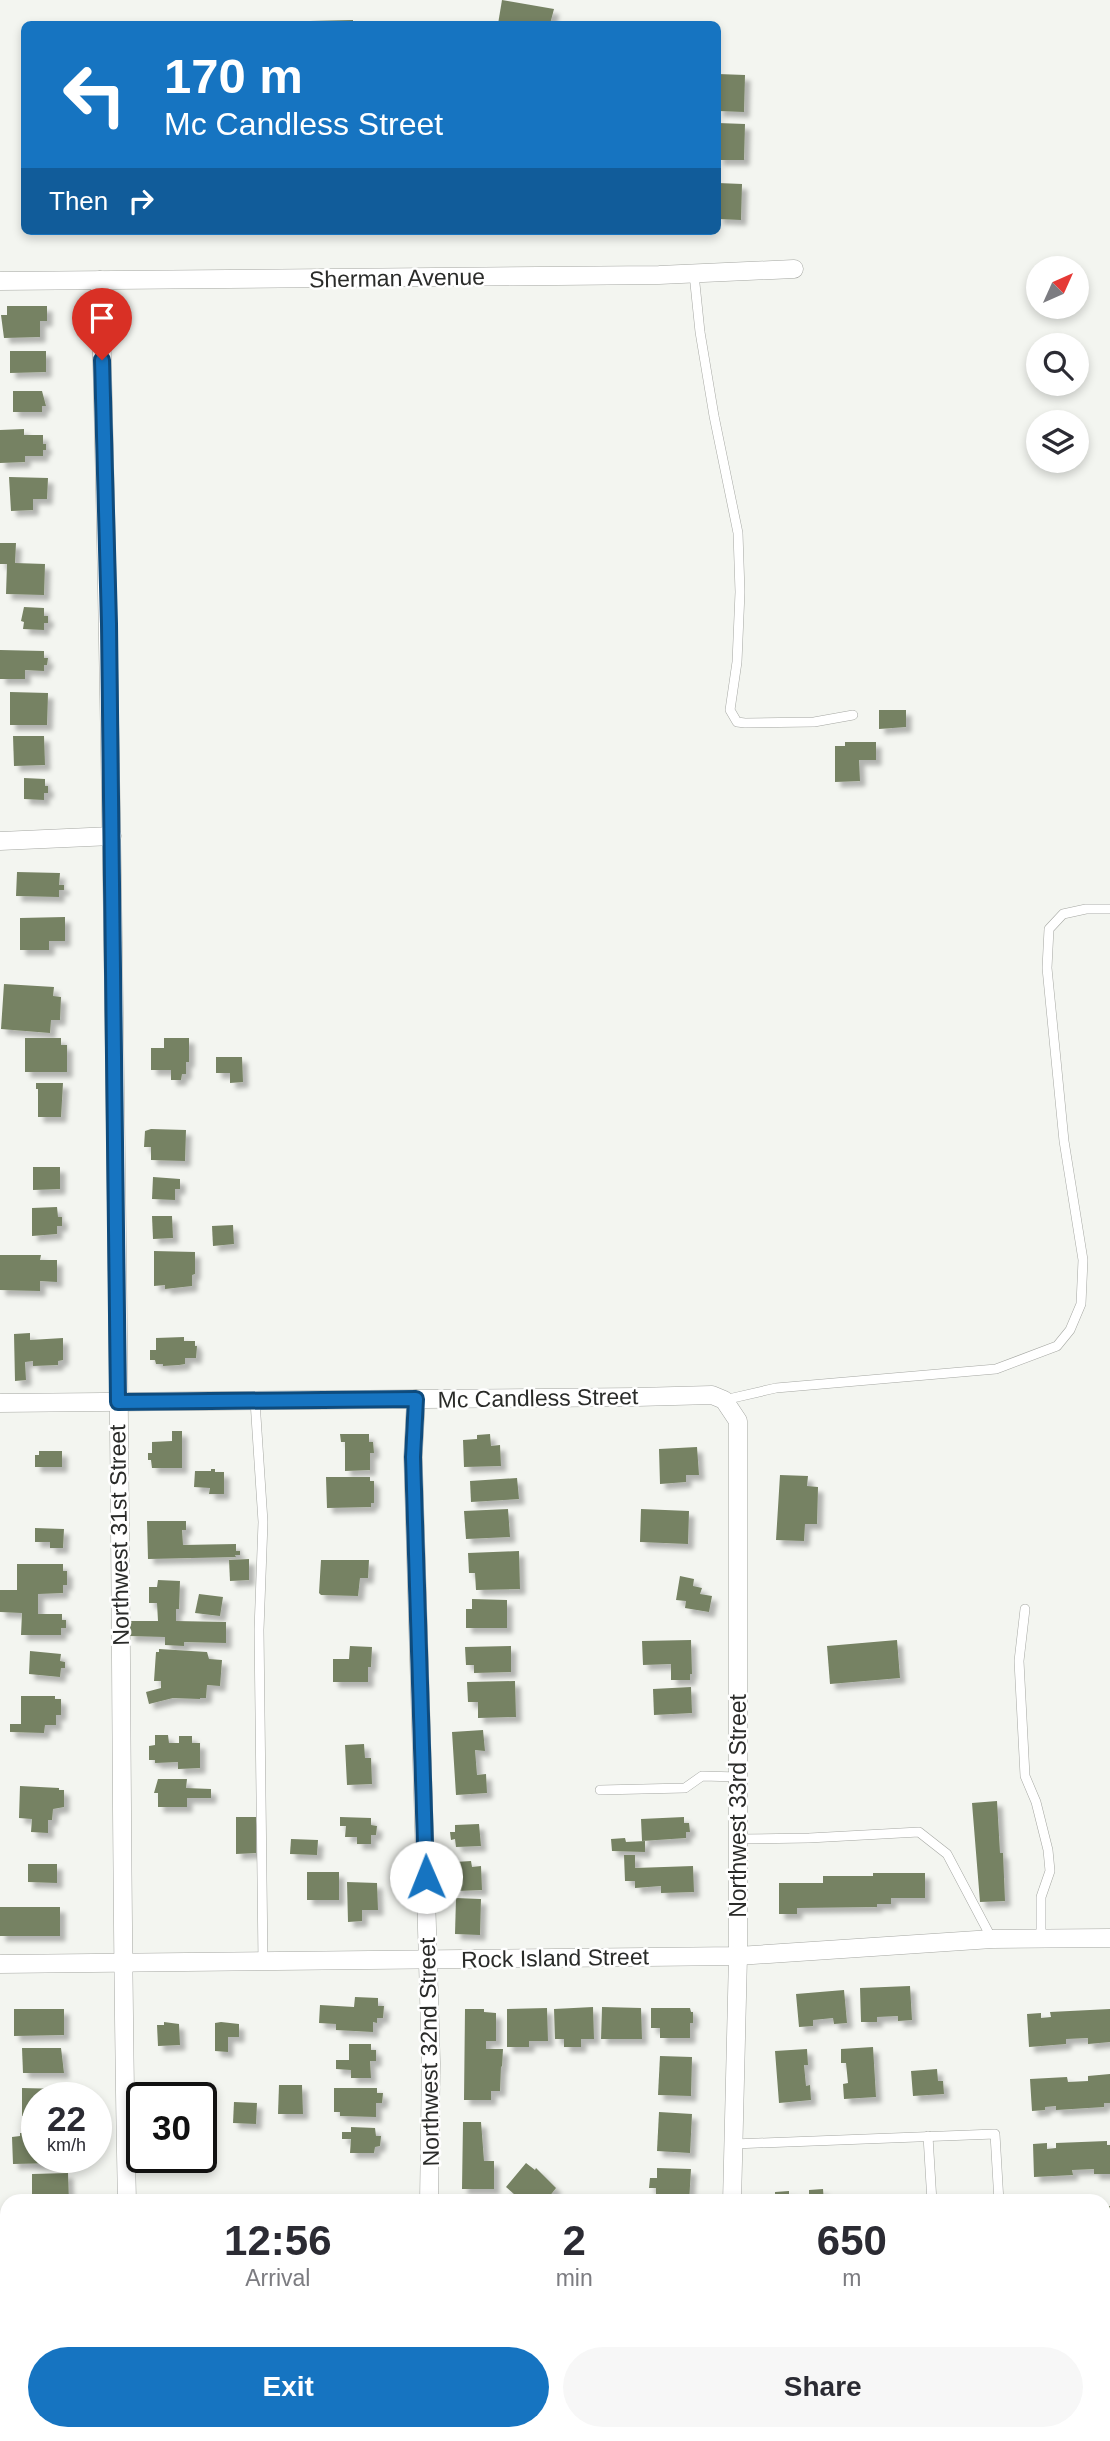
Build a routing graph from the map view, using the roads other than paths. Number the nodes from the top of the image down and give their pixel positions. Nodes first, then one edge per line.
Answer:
1 (794, 269) dead end
2 (694, 274) junction
3 (100, 280) junction
4 (0, 281) edge
5 (853, 715) dead end
6 (111, 836) junction
7 (0, 841) edge
8 (1110, 909) edge
9 (416, 1399) junction
10 (255, 1401) junction
11 (118, 1402) junction
12 (0, 1404) edge
13 (729, 1406) junction
14 (1025, 1609) dead end
15 (738, 1777) junction
16 (600, 1790) dead end
17 (738, 1839) junction
18 (1110, 1938) edge
19 (992, 1939) junction
20 (1041, 1939) junction
21 (738, 1956) junction
22 (428, 1959) junction
23 (263, 1961) junction
24 (122, 1962) junction
25 (0, 1964) edge
26 (928, 2136) junction
27 (734, 2144) junction
28 (127, 2194) edge
29 (429, 2194) edge
30 (733, 2194) edge
31 (932, 2194) edge
32 (999, 2194) edge

1 - 2 street, Sherman Avenue
2 - 3 street, Sherman Avenue
2 - 5 lane
3 - 4 street, Sherman Avenue
3 - 6 street, Northwest 31st Street
6 - 7 street
6 - 11 street, Northwest 31st Street
8 - 13 lane
9 - 10 street, Mc Candless Street
9 - 13 street, Mc Candless Street
9 - 22 street, Northwest 32nd Street
10 - 11 street, Mc Candless Street
10 - 23 lane
11 - 12 street, Mc Candless Street
11 - 24 street, Northwest 31st Street
13 - 15 street, Northwest 33rd Street
14 - 20 lane
15 - 16 lane
15 - 17 street, Northwest 33rd Street
17 - 19 lane
17 - 21 street, Northwest 33rd Street
18 - 20 street, Rock Island Street
19 - 20 street, Rock Island Street
19 - 21 street, Rock Island Street
21 - 22 street, Rock Island Street
21 - 27 street, Northwest 33rd Street
22 - 23 street, Rock Island Street
22 - 29 street, Northwest 32nd Street
23 - 24 street, Rock Island Street
24 - 25 street, Rock Island Street
24 - 28 street, Northwest 31st Street
26 - 27 lane
26 - 31 lane
26 - 32 lane
27 - 30 street, Northwest 33rd Street

